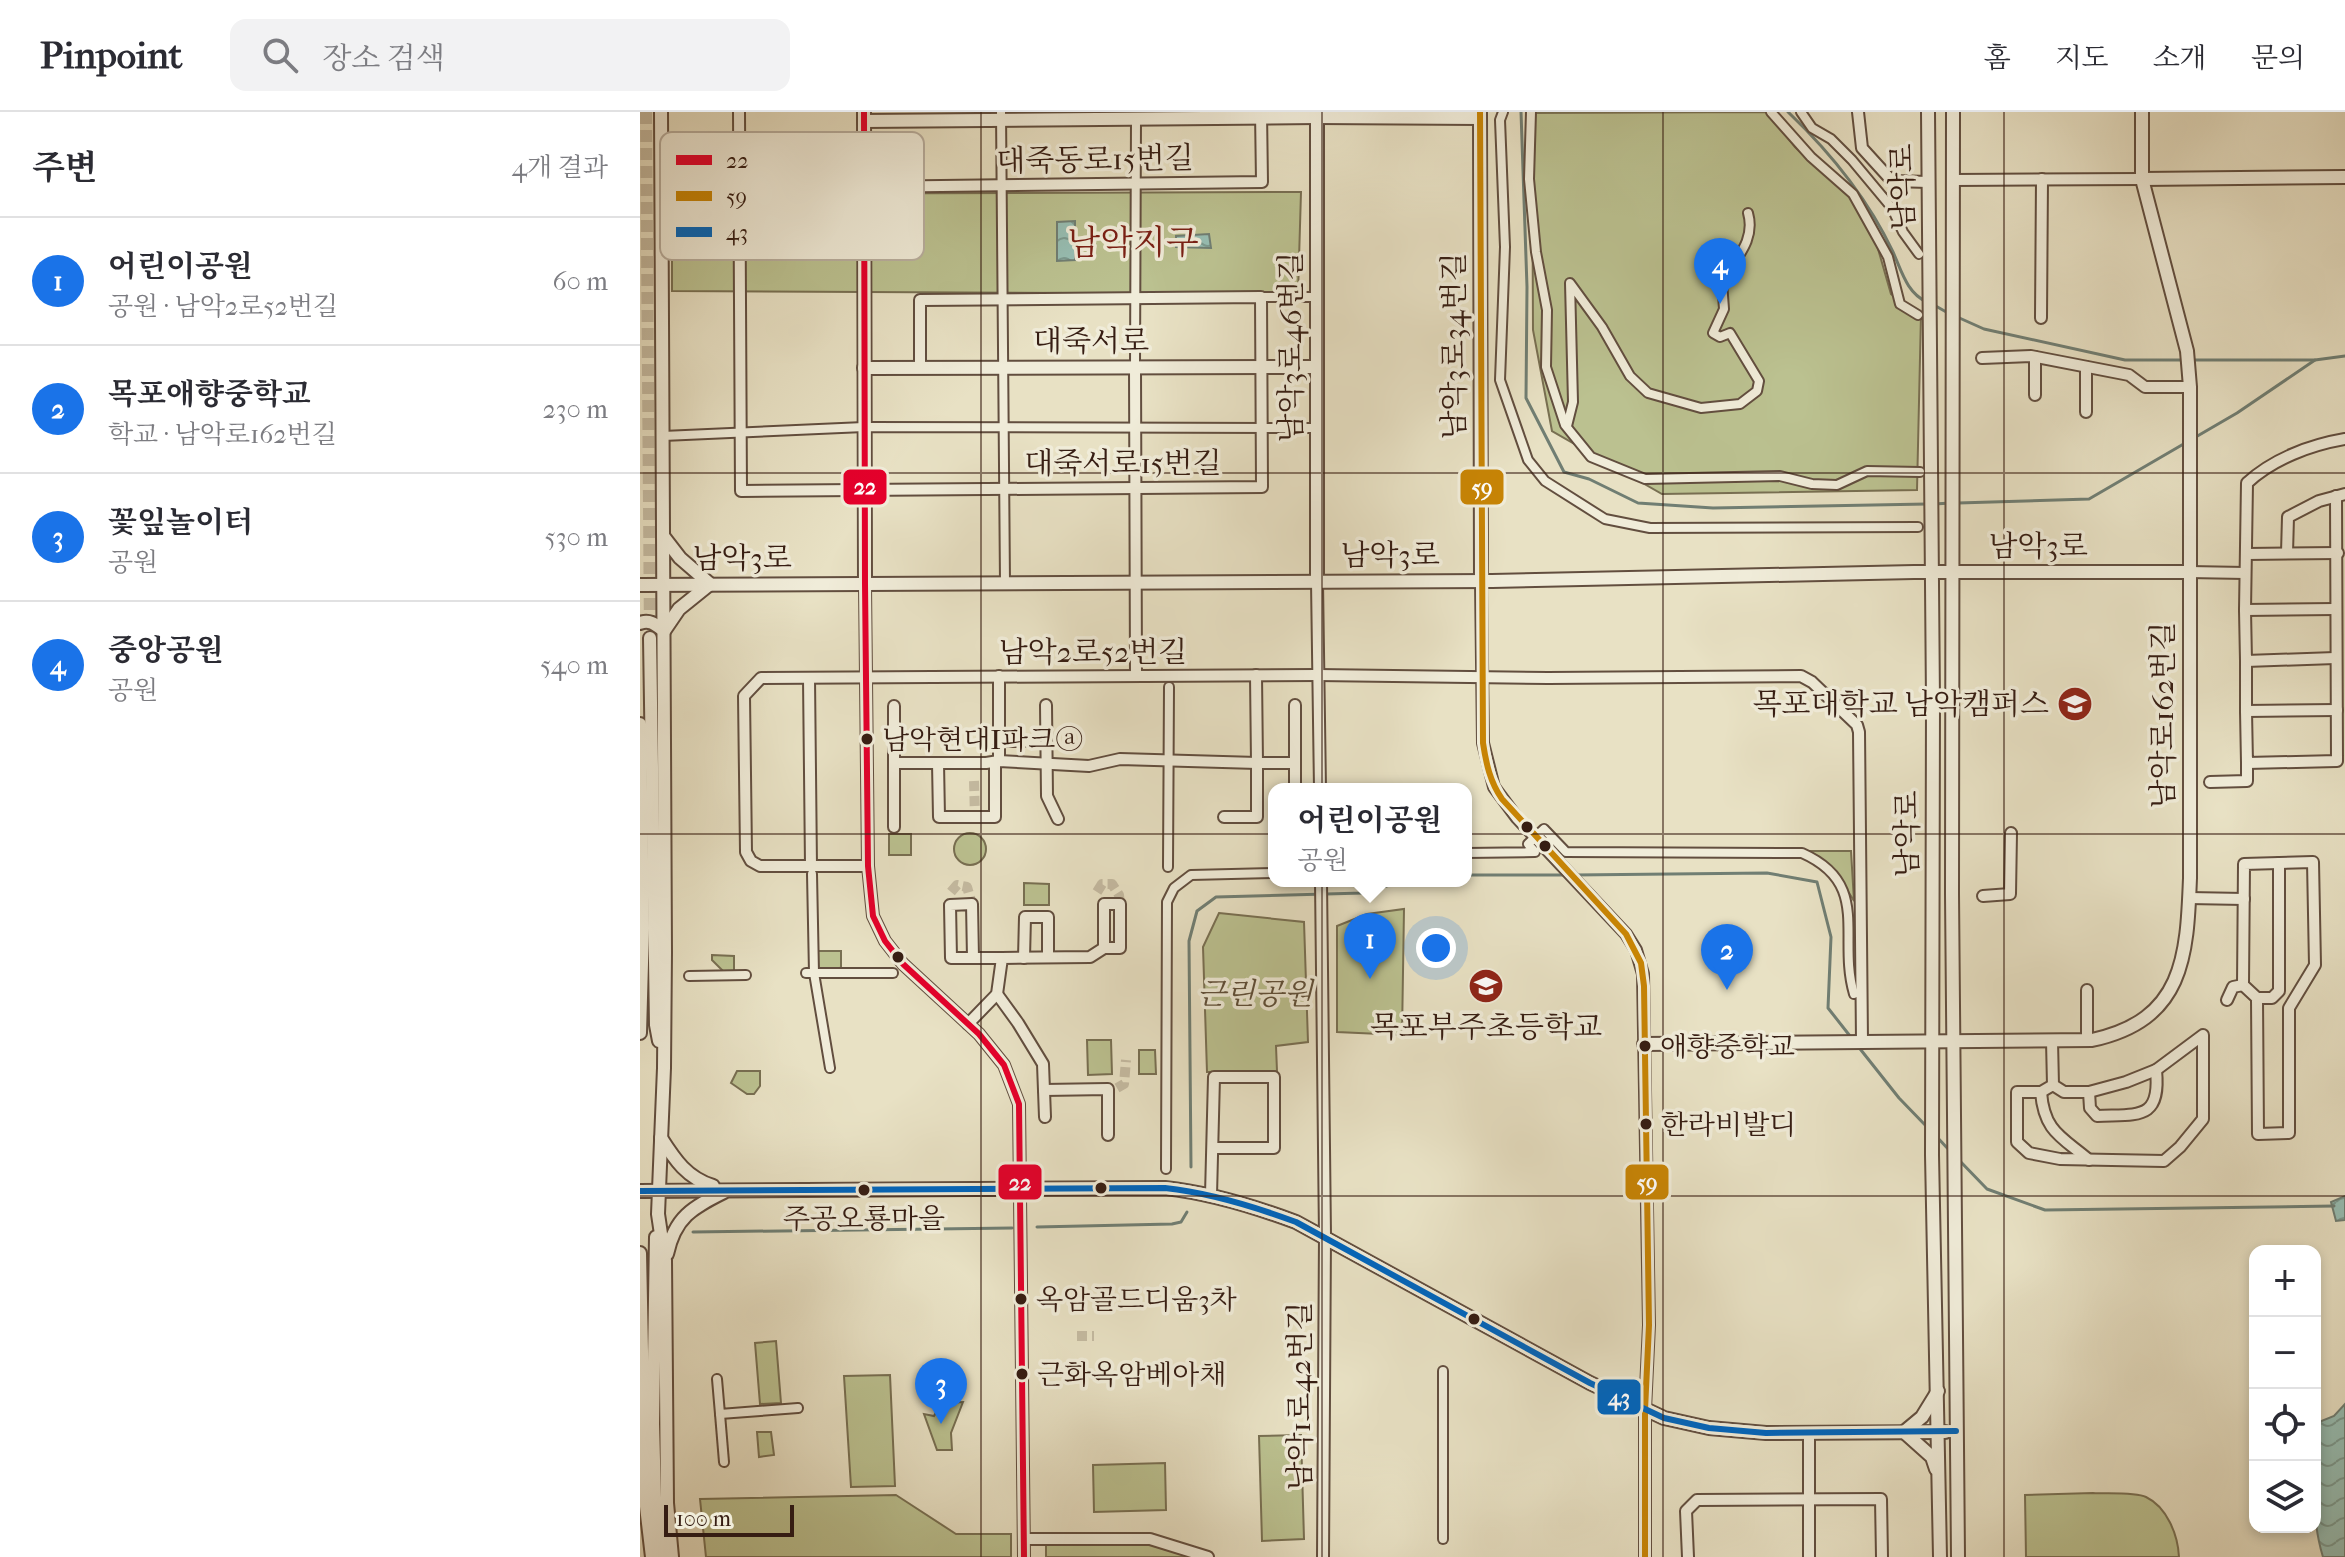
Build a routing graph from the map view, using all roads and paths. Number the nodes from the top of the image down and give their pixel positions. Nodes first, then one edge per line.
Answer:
1 (661, 112) edge
2 (739, 112) edge
3 (1503, 112) edge
4 (1531, 112) edge
5 (1771, 112) edge
6 (1801, 112) edge
7 (1858, 112) edge
8 (1928, 112) edge
9 (1953, 112) edge
10 (2142, 112) edge
11 (1317, 114) edge
12 (1136, 115) edge
13 (1261, 115) edge
14 (1480, 115) edge
15 (1001, 116) edge
16 (864, 117) edge
17 (661, 132) edge
18 (739, 132) edge
19 (2345, 177) edge
20 (2042, 179) junction
21 (2142, 179) junction
22 (1954, 180) junction
23 (1929, 182) junction
24 (1136, 183) junction
25 (1001, 185) junction
26 (924, 186) edge
27 (1748, 213) dead end
28 (1919, 254) dead end
29 (662, 260) edge
30 (739, 260) edge
31 (864, 260) edge
32 (1261, 297) junction
33 (1317, 297) junction
34 (1135, 298) junction
35 (1001, 300) junction
36 (1924, 317) junction
37 (2041, 318) dead end
38 (2035, 357) junction
39 (1982, 358) dead end
40 (1135, 366) junction
41 (1262, 367) junction
42 (1317, 367) junction
43 (2086, 367) junction
44 (864, 368) junction
45 (920, 368) junction
46 (1002, 368) junction
47 (2189, 384) junction
48 (2035, 395) dead end
49 (2086, 412) dead end
50 (1003, 426) junction
51 (864, 427) junction
52 (1566, 427) junction
53 (1262, 428) junction
54 (1317, 428) junction
55 (1135, 429) junction
56 (740, 432) junction
57 (663, 436) junction
58 (2345, 439) edge
59 (1920, 472) dead end
60 (1136, 487) junction
61 (1004, 488) junction
62 (864, 490) junction
63 (2340, 495) edge
64 (1918, 527) dead end
65 (663, 535) junction
66 (2287, 553) junction
67 (2338, 553) junction
68 (2247, 554) junction
69 (1952, 572) junction
70 (2189, 572) junction
71 (1931, 573) junction
72 (2245, 573) junction
73 (1481, 581) junction
74 (1136, 582) junction
75 (1317, 582) junction
76 (1005, 583) junction
77 (710, 584) junction
78 (865, 584) junction
79 (640, 585) edge
80 (663, 585) junction
81 (2335, 609) junction
82 (2245, 610) junction
83 (640, 623) edge
84 (664, 631) junction
85 (650, 638) tunnel mouth
86 (2335, 658) junction
87 (2246, 661) junction
88 (1136, 675) junction
89 (1256, 675) junction
90 (1318, 675) junction
91 (999, 676) junction
92 (867, 677) junction
93 (809, 678) junction
94 (1482, 678) junction
95 (1169, 687) dead end
96 (1046, 705) dead end
97 (1295, 705) dead end
98 (894, 706) dead end
99 (2337, 710) junction
100 (2246, 711) junction
101 (640, 724) edge
102 (999, 741) junction
103 (1028, 741) dead end
104 (997, 761) junction
105 (1168, 761) junction
106 (894, 763) junction
107 (938, 763) junction
108 (1257, 763) junction
109 (1295, 763) junction
110 (2247, 763) junction
111 (1047, 765) junction
112 (2210, 782) dead end
113 (1295, 783) edge
114 (1320, 783) edge
115 (1224, 817) dead end
116 (1058, 819) dead end
117 (894, 827) dead end
118 (2011, 833) dead end
119 (1536, 836) junction
120 (1472, 853) edge
121 (2279, 863) junction
122 (868, 866) junction
123 (1168, 867) dead end
124 (812, 870) junction
125 (1268, 873) edge
126 (1321, 887) edge
127 (1983, 896) dead end
128 (2189, 898) junction
129 (2244, 899) junction
130 (1104, 948) dead end
131 (1048, 957) junction
132 (973, 958) junction
133 (1002, 958) junction
134 (1024, 958) junction
135 (810, 973) junction
136 (893, 973) dead end
137 (746, 975) dead end
138 (689, 976) dead end
139 (2243, 985) junction
140 (2087, 990) dead end
141 (2299, 990) junction
142 (997, 994) junction
143 (1854, 994) dead end
144 (2276, 994) junction
145 (2257, 998) junction
146 (2227, 1000) dead end
147 (2289, 1008) junction
148 (968, 1024) junction
149 (640, 1033) edge
150 (2087, 1040) junction
151 (1860, 1041) junction
152 (2052, 1041) junction
153 (1933, 1042) junction
154 (1952, 1042) junction
155 (1644, 1044) junction
156 (664, 1068) junction
157 (830, 1068) dead end
158 (2156, 1070) junction
159 (2053, 1085) junction
160 (1044, 1090) junction
161 (2041, 1092) junction
162 (2089, 1092) junction
163 (1045, 1117) dead end
164 (1108, 1135) dead end
165 (661, 1138) junction
166 (1214, 1148) junction
167 (2089, 1160) junction
168 (1166, 1169) dead end
169 (649, 1190) edge
170 (728, 1190) junction
171 (1021, 1190) junction
172 (1211, 1195) junction
173 (658, 1214) junction
174 (1325, 1236) junction
175 (640, 1253) edge
176 (665, 1261) junction
177 (1443, 1371) dead end
178 (717, 1379) dead end
179 (1938, 1391) junction
180 (798, 1408) dead end
181 (1645, 1410) junction
182 (720, 1414) junction
183 (1956, 1431) junction
184 (1904, 1432) junction
185 (1939, 1432) junction
186 (1809, 1433) junction
187 (724, 1462) dead end
188 (1939, 1480) junction
189 (1809, 1500) junction
190 (1024, 1539) junction
191 (1443, 1539) dead end
192 (652, 1557) edge
193 (662, 1557) edge
194 (672, 1557) edge
195 (1024, 1557) edge
196 (1208, 1557) edge
197 (1323, 1557) edge
198 (1645, 1557) edge
199 (1688, 1557) edge
200 (1809, 1557) edge
201 (1882, 1557) edge
202 (1940, 1557) edge
203 (1958, 1557) edge

1 - 17 street
2 - 18 street
3 - 64 street
4 - 52 street
5 - 36 street
6 - 28 street
7 - 23 street
8 - 23 street, 남악로
9 - 22 street, 남악로
10 - 21 street, 남악로162번길
11 - 13 street
11 - 14 street
11 - 33 street, 남악3로46번길
12 - 13 street
12 - 15 street
12 - 24 street
13 - 24 street, 대죽동로15번길
14 - 73 street, 남악3로34번길
15 - 16 street
15 - 25 street
19 - 21 street
20 - 21 street
20 - 22 street
20 - 37 street
21 - 47 street, 남악로162번길
22 - 69 street, 남악로
23 - 36 street, 남악로
24 - 25 street, 대죽동로15번길
24 - 34 street
25 - 26 street, 대죽동로15번길
25 - 35 street
27 - 52 street
29 - 57 street
30 - 56 street
31 - 44 street
32 - 33 street
32 - 34 street
32 - 41 street, 대죽서로15번길
33 - 42 street, 남악3로46번길
34 - 35 street
34 - 40 street
35 - 45 street
35 - 46 street
36 - 71 street, 남악로
38 - 39 street
38 - 43 street
38 - 48 street
40 - 41 street, 대죽서로
40 - 46 street, 대죽서로
40 - 55 street
41 - 42 street, 대죽서로
41 - 53 street, 대죽서로15번길
42 - 54 street, 남악3로46번길
43 - 47 street
43 - 49 street
44 - 45 street, 대죽서로
44 - 51 street
45 - 46 street, 대죽서로
46 - 50 street
47 - 70 street, 남악로162번길
50 - 51 street
50 - 55 street
50 - 61 street
51 - 56 street
51 - 62 street
52 - 59 street
53 - 54 street
53 - 55 street
53 - 60 street, 대죽서로15번길
54 - 75 street, 남악3로46번길
55 - 60 street
56 - 57 street
56 - 62 street, 대죽서로15번길
57 - 65 street
58 - 68 street
60 - 61 street, 대죽서로15번길
60 - 74 street
61 - 62 street, 대죽서로15번길
61 - 76 street
62 - 78 street
63 - 66 street
63 - 67 street
65 - 77 street
65 - 80 street
66 - 67 street
66 - 68 street
67 - 81 street
68 - 72 street
69 - 70 street, 남악3로
69 - 71 street, 남악3로
69 - 154 street, 남악로
70 - 72 street
70 - 128 street, 남악로162번길
71 - 73 street, 남악3로
71 - 153 street, 남악로
72 - 82 street
73 - 75 street, 남악3로
73 - 94 street
74 - 75 street, 남악3로
74 - 76 street, 남악3로
74 - 88 street
75 - 90 street
76 - 78 street, 남악3로
77 - 78 street, 남악3로
77 - 80 street, 남악3로
77 - 84 street
78 - 92 street
79 - 80 street, 남악3로
80 - 84 street
81 - 82 street
81 - 86 street
82 - 87 street
83 - 84 street
84 - 156 street
85 - 156 street
86 - 87 street
86 - 99 street
87 - 100 street
88 - 89 street, 남악2로52번길
88 - 91 street, 남악2로52번길
89 - 90 street, 남악2로52번길
89 - 108 street
90 - 94 street, 남악2로52번길
90 - 114 street
91 - 92 street, 남악2로52번길
91 - 102 street
92 - 93 street, 남악2로52번길
92 - 122 street
93 - 124 street
93 - 124 street, 남악2로52번길
94 - 119 street
94 - 151 street, 남악2로52번길
95 - 105 street
96 - 111 street
97 - 109 street
98 - 106 street
99 - 100 street
99 - 110 street
100 - 110 street
101 - 149 street
102 - 103 street
102 - 104 street
104 - 107 street
104 - 107 street
104 - 111 street
105 - 108 street
105 - 111 street
105 - 123 street
106 - 107 street
106 - 117 street
108 - 109 street
108 - 115 street
109 - 113 street
110 - 112 street
111 - 116 street
118 - 127 street
119 - 120 street
119 - 143 street
119 - 155 street
121 - 129 street
121 - 141 street
121 - 144 street
122 - 124 street
122 - 148 street
124 - 135 street
125 - 168 street
126 - 174 street
128 - 129 street
128 - 150 street, 남악로162번길
129 - 139 street
130 - 131 street
131 - 134 street
131 - 134 street
132 - 132 street
132 - 133 street
133 - 134 street
133 - 142 street
135 - 136 street
135 - 157 street
137 - 138 street
139 - 145 street
139 - 146 street
140 - 150 street
141 - 144 street
141 - 147 street
142 - 148 street
142 - 160 street
144 - 145 street
144 - 147 street
145 - 147 street
148 - 171 street
150 - 152 street, 남악로162번길
151 - 153 street, 남악로162번길
151 - 155 street, 남악로162번길
152 - 154 street, 남악로162번길
152 - 159 street
153 - 154 street, 남악로162번길
153 - 179 street, 남악로
154 - 183 street, 남악로
155 - 181 street
156 - 165 street
158 - 162 street
158 - 162 street
158 - 167 street
159 - 161 street
159 - 162 street
160 - 163 street
160 - 164 street
161 - 167 street
161 - 167 street
165 - 169 street
165 - 170 street
166 - 166 street
166 - 172 street
169 - 170 street
169 - 173 street
170 - 171 street
170 - 176 street
171 - 172 street
171 - 190 street
172 - 174 street
173 - 176 street
173 - 193 street
174 - 181 street
174 - 197 street, 남악1로42번길
175 - 192 street
176 - 194 street
177 - 191 street
178 - 182 street
179 - 184 street
179 - 185 street, 남악로
180 - 182 street
181 - 186 street
181 - 198 street
182 - 187 street
183 - 185 street
183 - 203 street, 남악로
184 - 185 street
184 - 186 street
184 - 188 street
185 - 188 street, 남악로
186 - 189 street
188 - 202 street, 남악로
189 - 199 street
189 - 200 street
189 - 201 street
190 - 195 street
190 - 196 street

